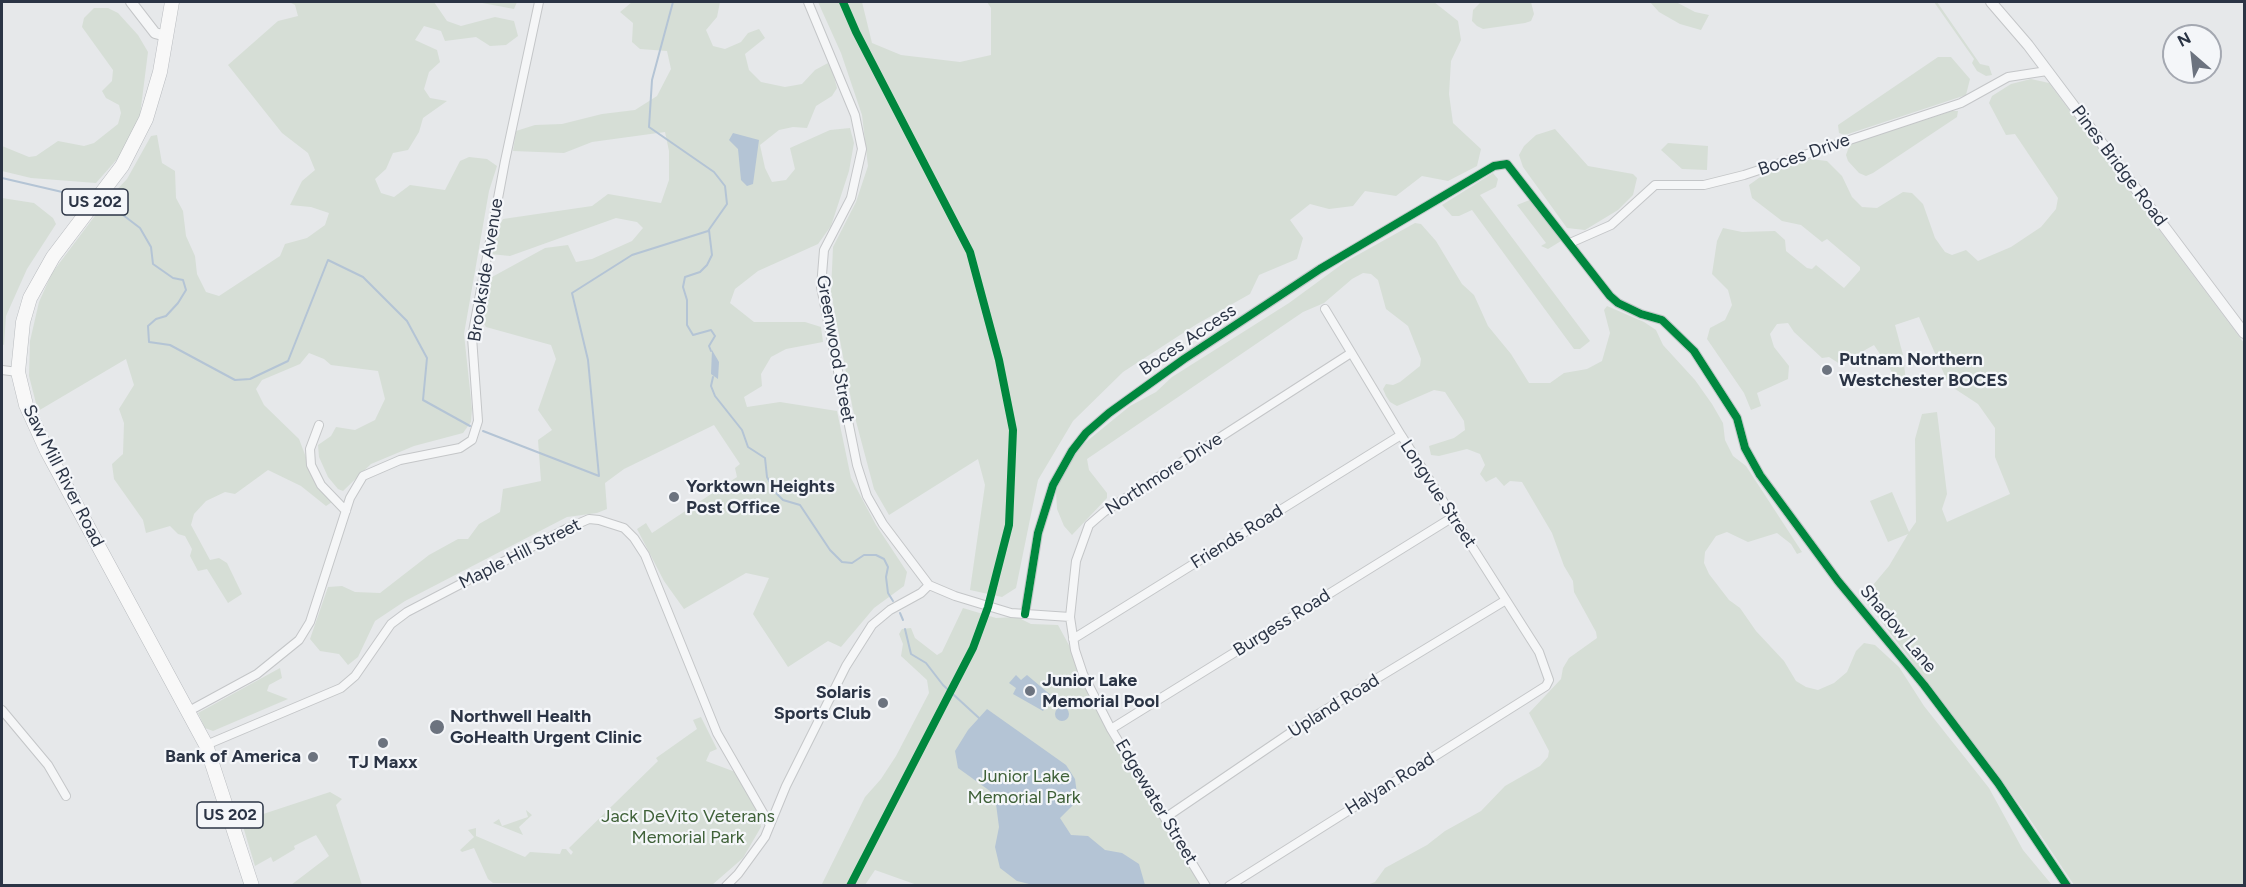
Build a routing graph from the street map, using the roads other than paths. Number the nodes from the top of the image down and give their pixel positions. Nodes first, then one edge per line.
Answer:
1 (131, 2) edge
2 (172, 2) edge
3 (539, 2) edge
4 (808, 2) edge
5 (1991, 2) edge
6 (166, 36) junction
7 (2048, 70) junction
8 (1570, 243) junction
9 (1325, 309) dead end
10 (2244, 333) edge
11 (1351, 353) junction
12 (2, 370) edge
13 (18, 372) junction
14 (319, 425) dead end
15 (1401, 435) junction
16 (346, 511) junction
17 (1453, 517) junction
18 (929, 585) junction
19 (1506, 600) junction
20 (1025, 614) junction
21 (1070, 617) junction
22 (1073, 639) junction
23 (1549, 680) joint
24 (2, 710) edge
25 (189, 711) junction
26 (5, 721) edge
27 (1111, 729) junction
28 (206, 745) junction
29 (66, 796) dead end
30 (1165, 818) junction
31 (770, 825) junction
32 (252, 885) edge
33 (726, 885) edge
34 (1206, 885) edge
35 (1229, 885) edge
36 (2067, 885) edge

1 - 6 street
2 - 6 highway, Saw Mill River Road / US 202
3 - 16 street, Brookside Avenue
4 - 18 street, Greenwood Street
5 - 7 street, Pines Bridge Road
6 - 13 highway, Saw Mill River Road / US 202
7 - 8 street, Boces Drive
7 - 10 street, Pines Bridge Road
8 - 20 street, Boces Access
8 - 36 street, Shadow Lane
9 - 11 street, Longvue Street
11 - 15 street, Longvue Street
11 - 21 street, Northmore Drive
12 - 13 street
13 - 25 highway, Saw Mill River Road / US 202
14 - 16 street
15 - 17 street, Longvue Street
15 - 22 street, Friends Road
16 - 25 street, Brookside Avenue
17 - 19 street, Longvue Street
17 - 27 street, Burgess Road
18 - 20 street
18 - 31 street
19 - 23 street, Longvue Street
19 - 30 street, Upland Road
20 - 21 street
21 - 22 street, Edgewater Street
22 - 27 street, Edgewater Street
23 - 35 street, Halyan Road
24 - 26 street
25 - 28 highway, Saw Mill River Road / US 202
26 - 29 street
27 - 30 street, Edgewater Street
28 - 31 street, Maple Hill Street
28 - 32 highway, Saw Mill River Road / US 202
30 - 34 street, Edgewater Street
31 - 33 street

